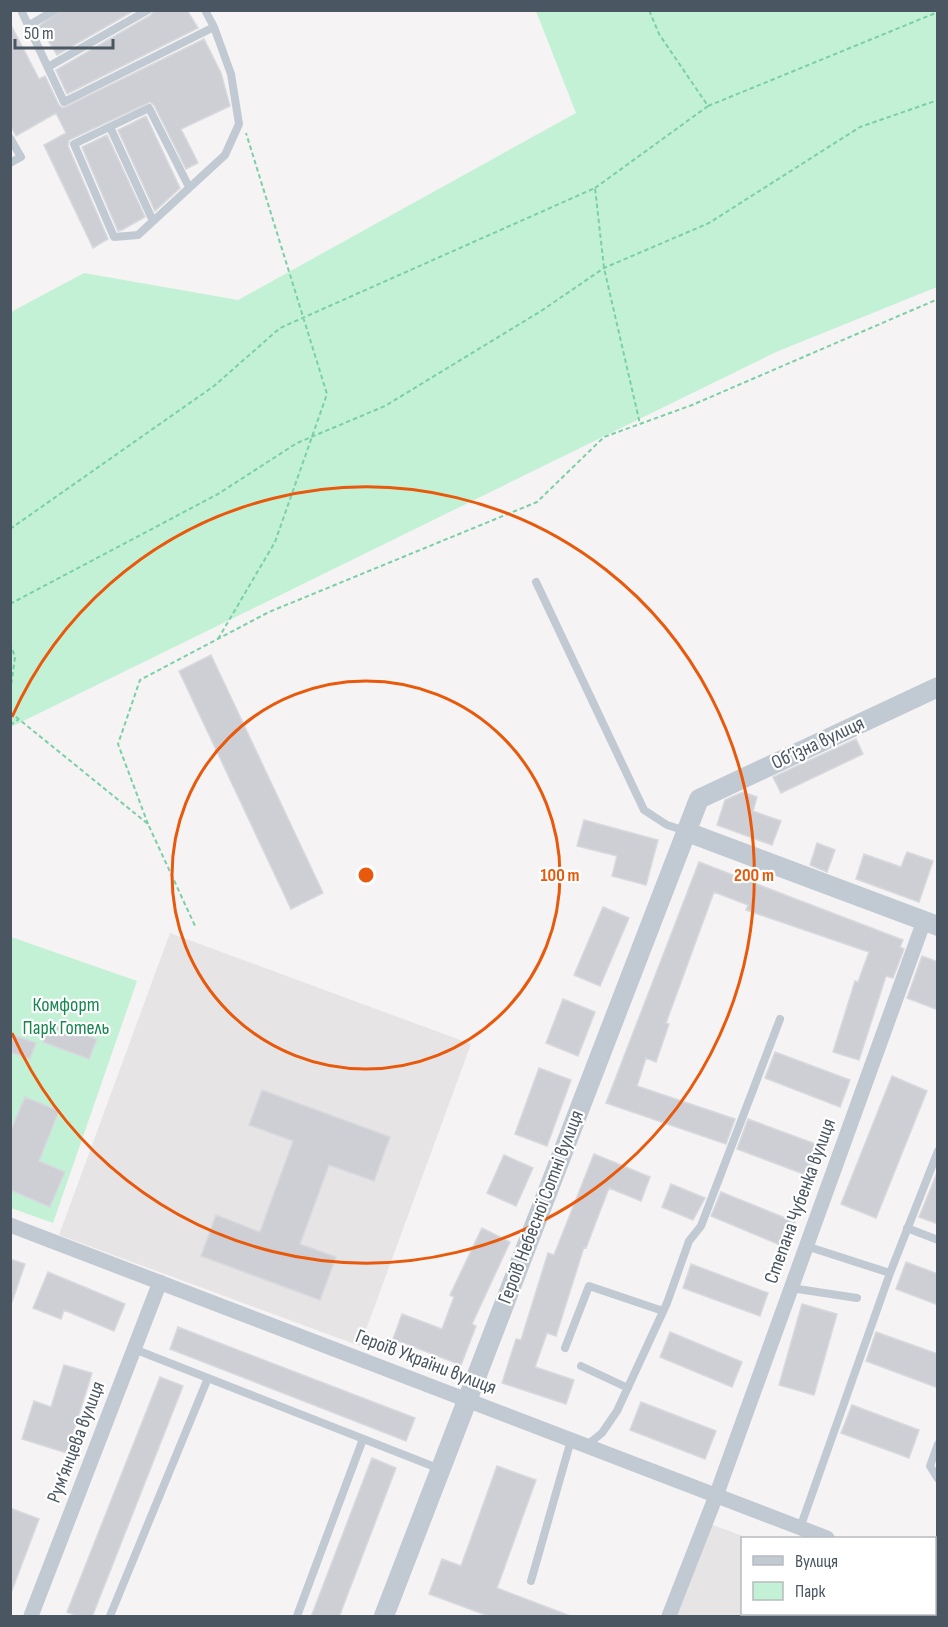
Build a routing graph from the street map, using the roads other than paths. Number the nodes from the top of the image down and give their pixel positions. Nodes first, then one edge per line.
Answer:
1 (21, 10) edge
2 (55, 10) edge
3 (148, 10) edge
4 (205, 10) edge
5 (28, 26) junction
6 (214, 27) junction
7 (48, 67) junction
8 (110, 127) junction
9 (10, 138) edge
10 (10, 163) edge
11 (189, 187) junction
12 (153, 221) junction
13 (536, 582) dead end
14 (938, 687) edge
15 (699, 799) joint
16 (687, 832) junction
17 (931, 923) edge
18 (780, 1019) dead end
19 (938, 1151) edge
20 (10, 1225) edge
21 (907, 1228) junction
22 (938, 1240) edge
23 (806, 1246) junction
24 (890, 1273) junction
25 (160, 1282) junction
26 (791, 1288) junction
27 (857, 1298) dead end
28 (663, 1311) junction
29 (565, 1348) dead end
30 (134, 1349) junction
31 (581, 1366) dead end
32 (208, 1378) junction
33 (628, 1388) junction
34 (466, 1400) junction
35 (363, 1439) junction
36 (571, 1440) junction
37 (938, 1444) edge
38 (586, 1446) junction
39 (440, 1469) junction
40 (938, 1479) edge
41 (716, 1496) junction
42 (800, 1528) junction
43 (822, 1537) edge
44 (531, 1581) dead end
45 (33, 1616) edge
46 (110, 1617) edge
47 (297, 1617) edge
48 (384, 1617) edge
49 (669, 1617) edge

1 - 5 lane
2 - 5 lane
3 - 7 lane
4 - 6 lane
5 - 7 lane
6 - 7 lane
6 - 11 lane
8 - 11 lane
8 - 12 lane
8 - 12 lane
9 - 10 lane
11 - 12 lane
13 - 16 lane
14 - 15 street, Об’їзна вулиця
15 - 16 street, Героїв Небесної Сотні вулиця
16 - 17 street
16 - 34 street, Героїв Небесної Сотні вулиця
17 - 23 street, Степана Чубенка вулиця
18 - 28 lane
19 - 21 lane
20 - 25 street, Героїв України вулиця
21 - 22 lane
21 - 24 lane
23 - 24 lane
23 - 26 street, Степана Чубенка вулиця
24 - 42 lane
25 - 30 street, Рум’янцева вулиця
25 - 34 street, Героїв України вулиця
26 - 27 lane
26 - 41 street, Степана Чубенка вулиця
28 - 29 lane
28 - 33 lane
30 - 32 lane
30 - 45 street, Рум’янцева вулиця
31 - 33 lane
32 - 35 lane
32 - 46 lane
33 - 38 lane
34 - 36 street, Героїв України вулиця
34 - 39 street, Героїв Небесної Сотні вулиця
35 - 39 lane
35 - 47 lane
36 - 38 street, Героїв України вулиця
36 - 44 lane
37 - 40 lane
38 - 41 street, Героїв України вулиця
39 - 48 street, Героїв Небесної Сотні вулиця
41 - 42 street, Героїв України вулиця
41 - 49 street, Степана Чубенка вулиця
42 - 43 street, Героїв України вулиця

